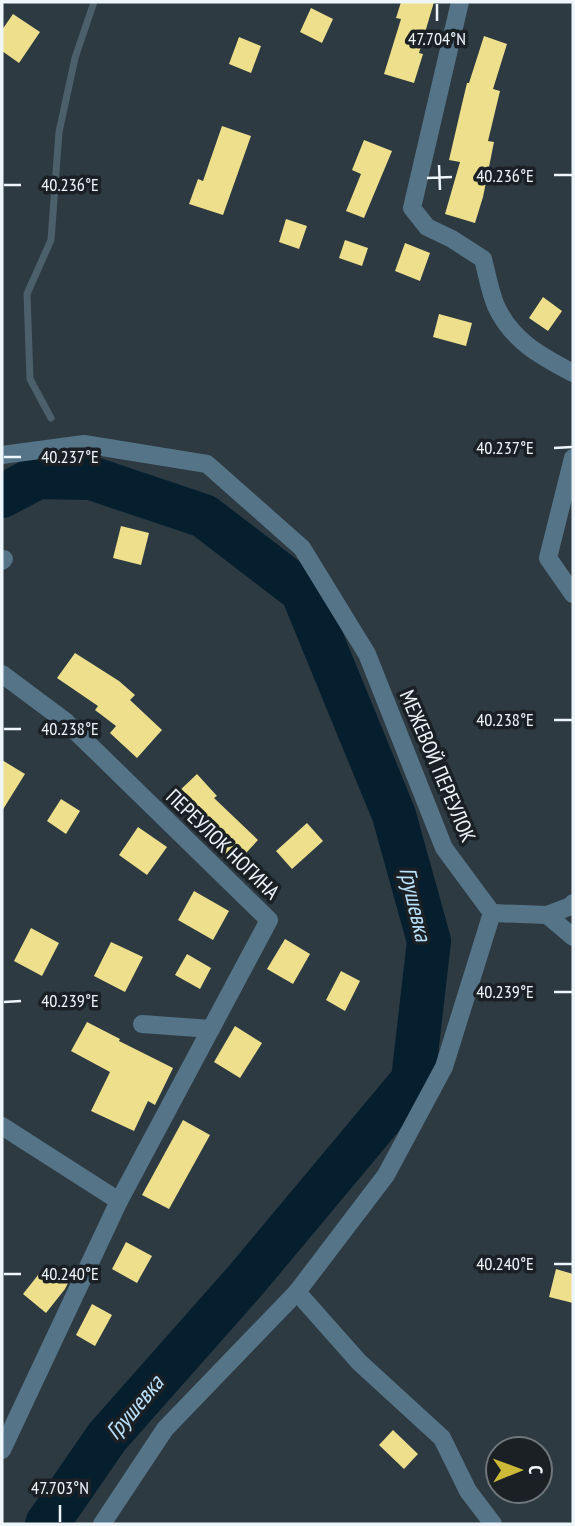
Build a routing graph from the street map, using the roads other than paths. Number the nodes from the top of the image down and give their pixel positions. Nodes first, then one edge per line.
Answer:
1 (460, 2) edge
2 (573, 373) edge
3 (2, 455) edge
4 (573, 458) edge
5 (573, 594) edge
6 (2, 674) edge
7 (573, 903) edge
8 (492, 913) junction
9 (547, 915) junction
10 (573, 937) edge
11 (142, 1024) dead end
12 (211, 1029) junction
13 (2, 1126) edge
14 (119, 1200) junction
15 (297, 1292) junction
16 (2, 1450) edge
17 (102, 1524) edge
18 (493, 1524) edge

1 - 2 street
3 - 8 street, МЕЖЕВОЙ ПЕРЕУЛОК
4 - 5 street
6 - 12 street, ПЕРЕУЛОК НОГИНА
7 - 9 street
8 - 9 street
8 - 15 street
9 - 10 street
11 - 12 street
12 - 14 street, ПЕРЕУЛОК НОГИНА
13 - 14 street
14 - 16 street, ПЕРЕУЛОК НОГИНА
15 - 17 street
15 - 18 street

